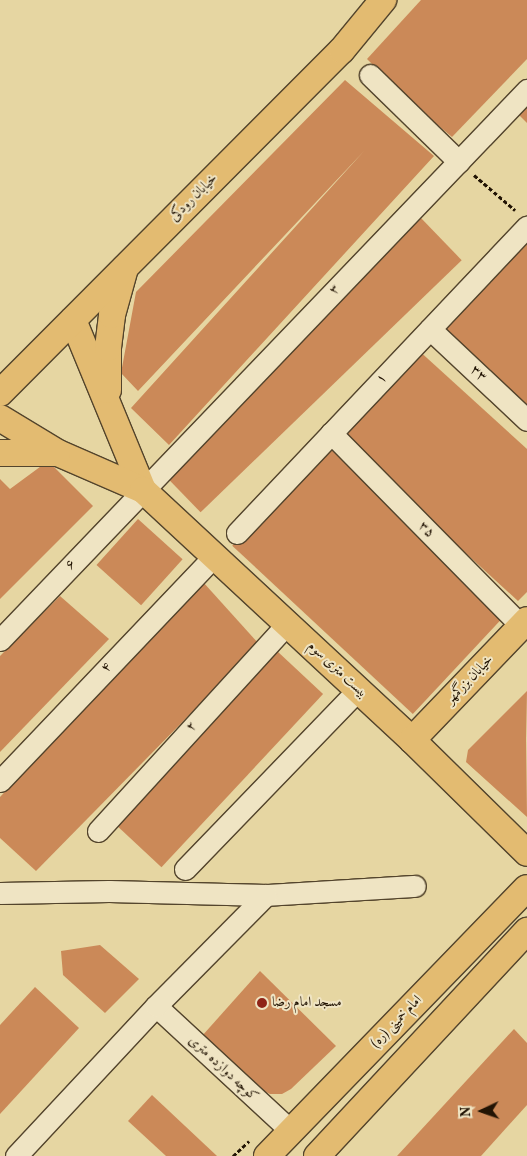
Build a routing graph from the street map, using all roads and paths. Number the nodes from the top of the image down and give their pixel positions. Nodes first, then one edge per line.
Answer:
1 (383, 0) edge
2 (370, 75) dead end
3 (527, 90) edge
4 (459, 162) junction
5 (523, 220) edge
6 (125, 266) junction
7 (73, 320) junction
8 (430, 329) junction
9 (0, 393) edge
10 (108, 401) junction
11 (0, 418) edge
12 (527, 420) edge
13 (331, 433) junction
14 (0, 453) edge
15 (58, 453) junction
16 (143, 490) junction
17 (237, 532) dead end
18 (214, 556) junction
19 (524, 623) edge
20 (287, 624) junction
21 (0, 640) edge
22 (358, 690) junction
23 (412, 740) junction
24 (0, 781) edge
25 (98, 831) dead end
26 (527, 853) edge
27 (185, 869) dead end
28 (415, 886) dead end
29 (527, 888) edge
30 (0, 893) edge
31 (266, 895) junction
32 (527, 931) edge
33 (156, 1006) junction
34 (291, 1131) junction
35 (16, 1156) edge
36 (267, 1156) edge
37 (317, 1156) edge

1 - 6 main road, خیابان رودکی
2 - 4 street
3 - 4 street, ۳
4 - 5 path
4 - 16 street, ۳
5 - 8 street, ۱
6 - 7 main road, خیابان رودکی
6 - 10 main road
7 - 9 main road, خیابان رودکی
7 - 10 main road, بیست متری سوم
8 - 12 street, ۳۳
8 - 13 street, ۱
10 - 16 main road, بیست متری سوم
11 - 15 main road, بیست متری سوم
13 - 17 street, ۱
13 - 19 street, ۳۵
14 - 15 main road
15 - 16 main road, بیست متری سوم
16 - 18 main road, بیست متری سوم
16 - 21 street, ۶
18 - 20 main road, بیست متری سوم
18 - 24 street, ۴
19 - 23 main road, خیابان بزرگمهر
20 - 22 main road, بیست متری سوم
20 - 25 street, ۲
22 - 23 main road, بیست متری سوم
22 - 27 street
23 - 26 main road, بیست متری سوم
28 - 31 street
29 - 34 main road, امام خمینی (ره)
30 - 31 street
31 - 33 street
32 - 37 main road
33 - 34 street, کوچه دوازده متری
33 - 35 street
34 - 36 main road, امام خمینی (ره)

